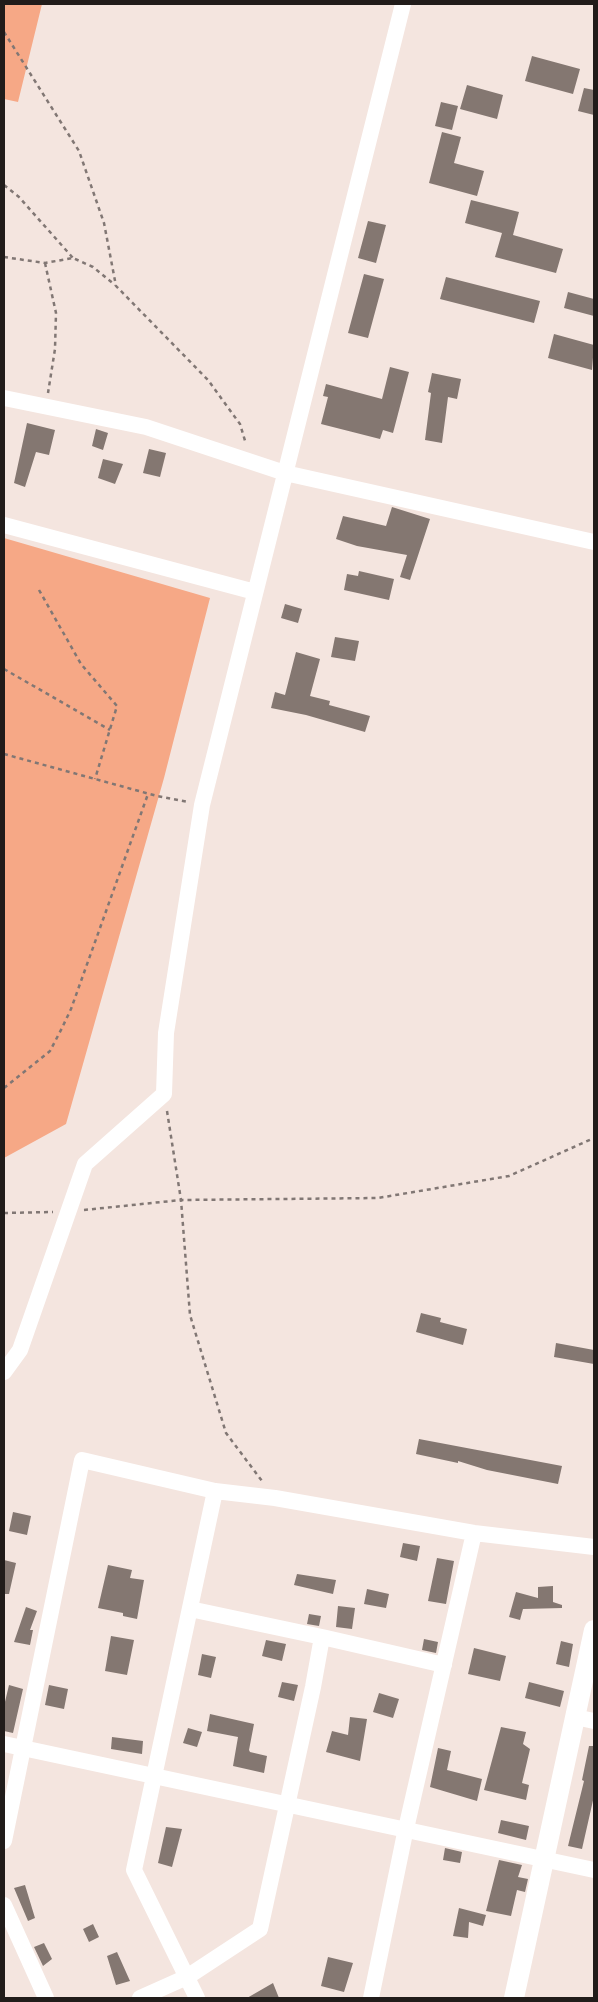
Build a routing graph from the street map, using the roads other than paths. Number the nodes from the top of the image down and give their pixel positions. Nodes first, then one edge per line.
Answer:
1 (403, 4) edge
2 (4, 398) edge
3 (286, 473) junction
4 (4, 526) edge
5 (594, 542) edge
6 (256, 592) junction
7 (4, 1372) edge
8 (215, 1491) junction
9 (474, 1533) junction
10 (594, 1547) edge
11 (190, 1608) junction
12 (594, 1630) edge
13 (322, 1637) junction
14 (444, 1665) junction
15 (585, 1719) edge
16 (4, 1744) edge
17 (22, 1748) junction
18 (154, 1774) junction
19 (286, 1803) junction
20 (406, 1830) junction
21 (4, 1842) edge
22 (544, 1860) junction
23 (594, 1870) edge
24 (4, 1905) edge
25 (187, 1977) junction
26 (46, 1998) edge
27 (140, 1998) edge
28 (197, 1998) edge
29 (371, 1998) edge
30 (514, 1998) edge

1 - 3 street
2 - 3 street
3 - 5 street
3 - 6 street
4 - 6 street
6 - 7 street
8 - 9 street
8 - 11 street
8 - 17 street
9 - 10 street
9 - 14 street
11 - 13 street
11 - 18 street
12 - 15 street
13 - 14 street
13 - 19 street
14 - 20 street
15 - 22 street
16 - 17 street
17 - 18 street
17 - 21 street
18 - 19 street
18 - 25 street
19 - 20 street
19 - 25 street
20 - 22 street
20 - 29 street
22 - 23 street
22 - 30 street
24 - 26 street
25 - 27 street
25 - 28 street

